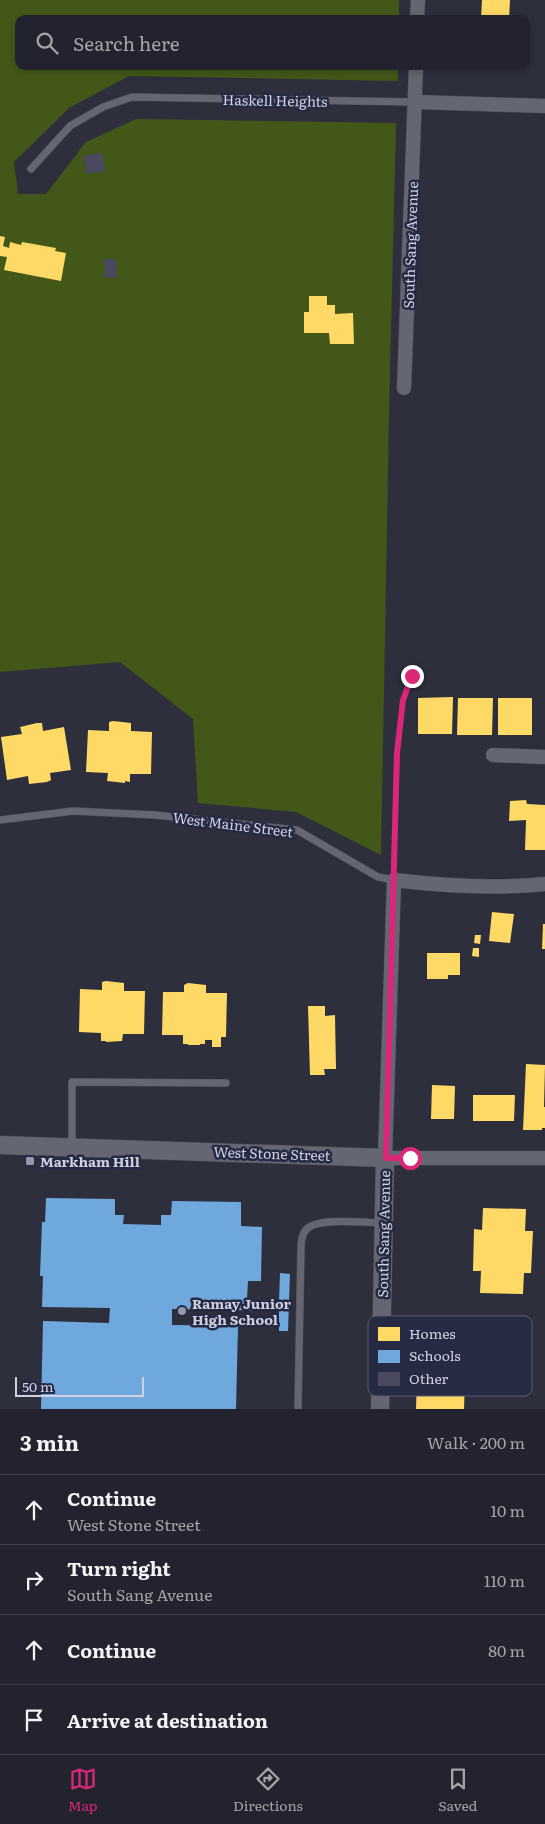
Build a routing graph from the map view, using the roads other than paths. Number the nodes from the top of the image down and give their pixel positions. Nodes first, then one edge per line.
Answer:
1 (418, 0) edge
2 (417, 15) edge
3 (416, 70) edge
4 (416, 102) junction
5 (545, 106) edge
6 (31, 170) dead end
7 (404, 388) dead end
8 (493, 755) dead end
9 (545, 757) edge
10 (0, 820) edge
11 (394, 880) junction
12 (545, 884) edge
13 (226, 1083) dead end
14 (0, 1144) edge
15 (72, 1146) junction
16 (386, 1158) junction
17 (545, 1158) edge
18 (383, 1223) junction
19 (382, 1316) edge
20 (380, 1396) edge
21 (298, 1409) edge
22 (380, 1409) edge

1 - 2 street
3 - 4 street, South Sang Avenue
4 - 5 street, Haskell Heights
4 - 6 lane, Haskell Heights
4 - 7 street, South Sang Avenue
8 - 9 street
10 - 11 lane, West Maine Street
11 - 12 street, West Maine Street
11 - 16 street, South Sang Avenue
13 - 15 lane
14 - 15 street, West Stone Street
15 - 16 street, West Stone Street
16 - 17 street, West Stone Street
16 - 18 street, South Sang Avenue
18 - 19 street, South Sang Avenue
18 - 21 lane
20 - 22 street, South Sang Avenue

